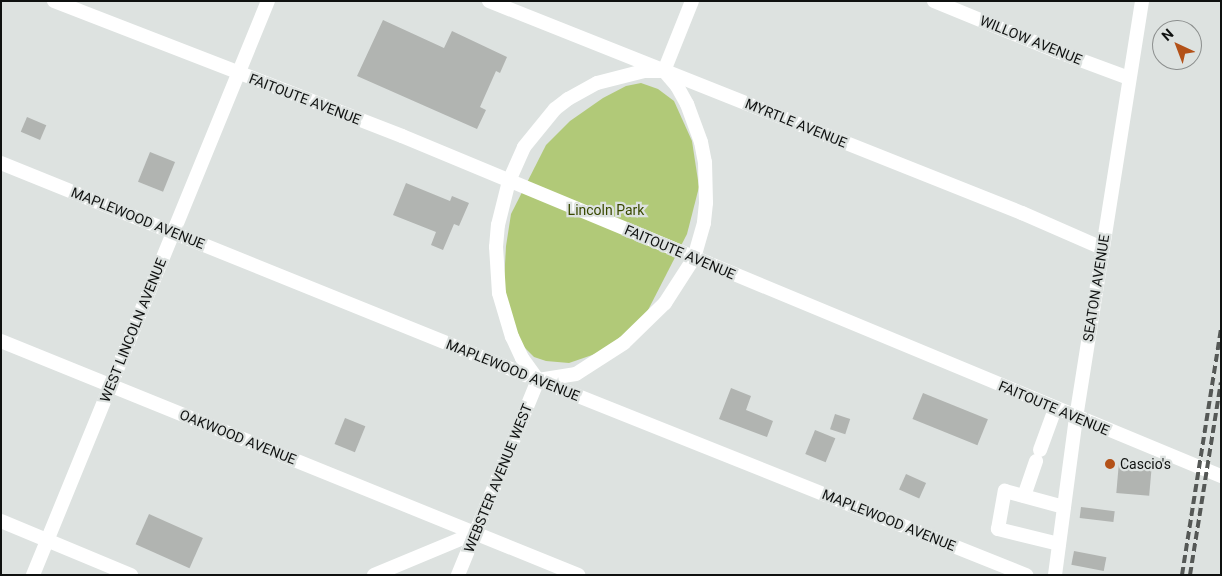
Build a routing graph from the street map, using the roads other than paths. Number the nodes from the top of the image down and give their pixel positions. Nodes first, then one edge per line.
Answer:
1 (54, 1) edge
2 (268, 1) edge
3 (489, 1) edge
4 (692, 1) edge
5 (934, 1) edge
6 (1142, 1) edge
7 (664, 71) junction
8 (238, 74) junction
9 (1130, 78) junction
10 (1, 163) edge
11 (509, 181) junction
12 (173, 232) junction
13 (1102, 248) junction
14 (694, 258) junction
15 (1, 341) edge
16 (538, 380) junction
17 (111, 385) junction
18 (1055, 409) junction
19 (1076, 418) junction
20 (1221, 476) edge
21 (1024, 496) junction
22 (1064, 507) junction
23 (1, 521) edge
24 (475, 533) junction
25 (47, 539) junction
26 (1059, 544) junction
27 (33, 575) edge
28 (131, 575) edge
29 (374, 575) edge
30 (458, 575) edge
31 (578, 575) edge
32 (1026, 575) edge
33 (1055, 575) edge

1 - 8 street, FAITOUTE AVENUE
2 - 8 street, WEST LINCOLN AVENUE
3 - 7 street, MYRTLE AVENUE
4 - 7 street
5 - 9 street, WILLOW AVENUE
6 - 9 street, SEATON AVENUE
7 - 11 street
7 - 13 street, MYRTLE AVENUE
7 - 14 street
8 - 11 street, FAITOUTE AVENUE
8 - 12 street, WEST LINCOLN AVENUE
9 - 13 street, SEATON AVENUE
10 - 12 street, MAPLEWOOD AVENUE
11 - 14 street, FAITOUTE AVENUE
11 - 16 street
12 - 16 street, MAPLEWOOD AVENUE
12 - 17 street, WEST LINCOLN AVENUE
13 - 19 street, SEATON AVENUE
14 - 16 street
14 - 18 street, FAITOUTE AVENUE
15 - 17 street, OAKWOOD AVENUE
16 - 24 street, WEBSTER AVENUE WEST
16 - 32 street, MAPLEWOOD AVENUE
17 - 24 street, OAKWOOD AVENUE
17 - 25 street, WEST LINCOLN AVENUE
18 - 19 street, FAITOUTE AVENUE
18 - 21 street
19 - 20 street, FAITOUTE AVENUE
19 - 22 street, SEATON AVENUE
21 - 22 street
21 - 26 street
22 - 26 street, SEATON AVENUE
23 - 25 street
24 - 29 street
24 - 30 street, WEBSTER AVENUE WEST
24 - 31 street, OAKWOOD AVENUE
25 - 27 street, WEST LINCOLN AVENUE
25 - 28 street
26 - 33 street, SEATON AVENUE

